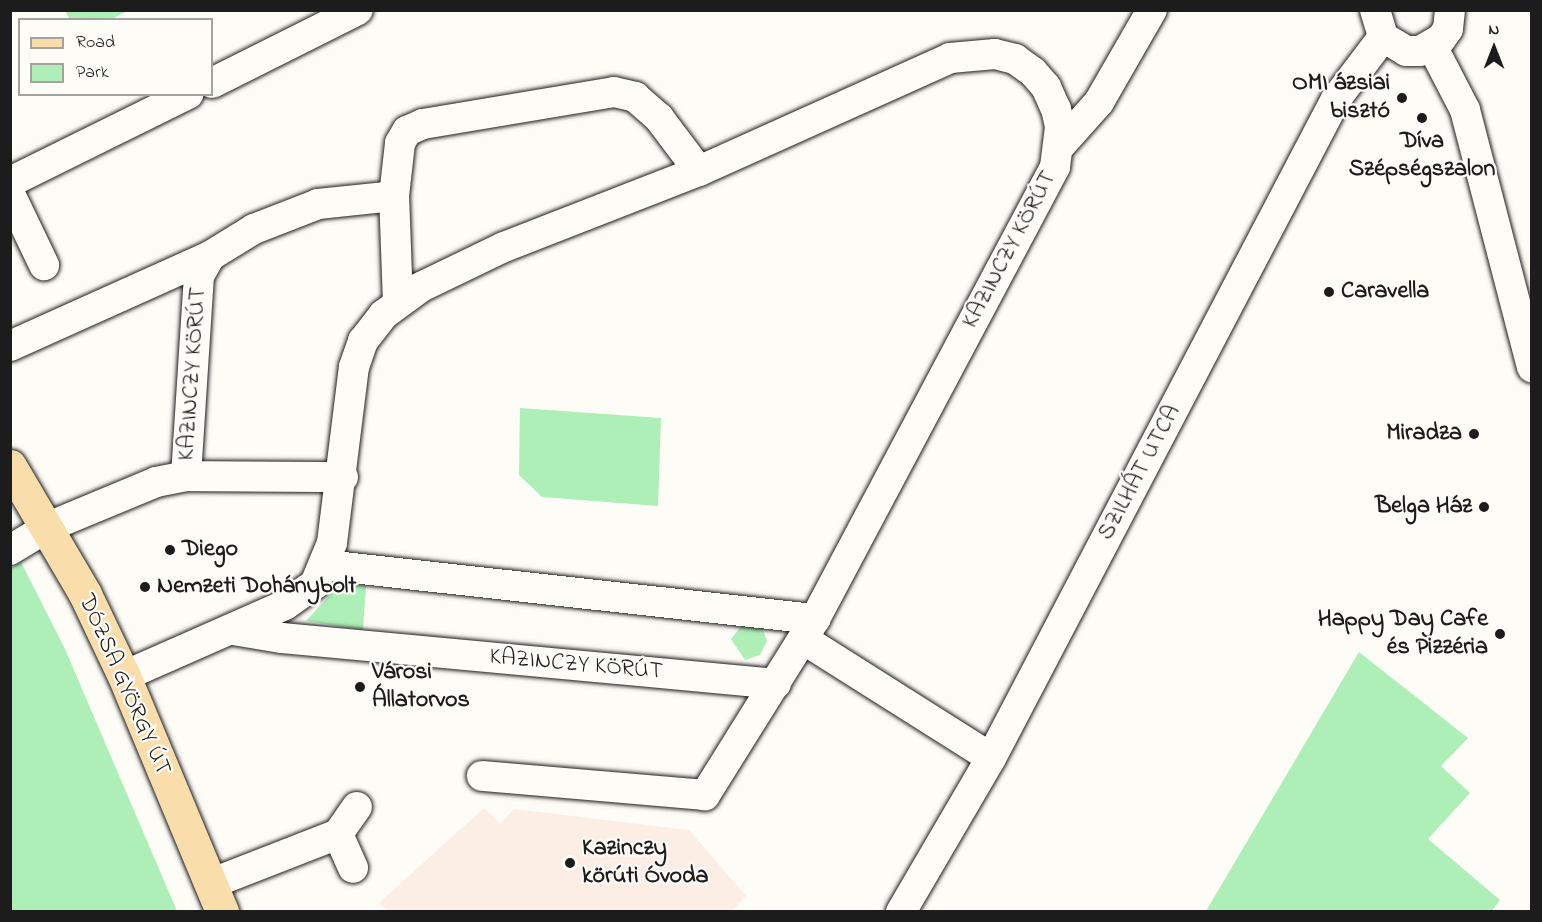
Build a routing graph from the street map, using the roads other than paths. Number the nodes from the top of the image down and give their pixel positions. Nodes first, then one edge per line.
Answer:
1 (358, 10) edge
2 (1152, 10) edge
3 (1450, 10) edge
4 (1379, 24) edge
5 (1432, 46) junction
6 (213, 82) edge
7 (184, 96) edge
8 (1058, 148) junction
9 (699, 171) junction
10 (10, 182) edge
11 (10, 194) edge
12 (394, 196) junction
13 (210, 256) junction
14 (44, 265) dead end
15 (398, 303) junction
16 (10, 346) edge
17 (1532, 367) edge
18 (10, 466) edge
19 (186, 476) junction
20 (343, 477) junction
21 (48, 527) junction
22 (10, 550) edge
23 (325, 565) junction
24 (809, 629) junction
25 (233, 630) junction
26 (124, 676) junction
27 (777, 684) junction
28 (991, 758) junction
29 (482, 776) dead end
30 (357, 807) dead end
31 (338, 834) junction
32 (353, 868) dead end
33 (216, 898) edge
34 (901, 912) edge

1 - 6 street
2 - 8 street
3 - 5 street
4 - 5 street
4 - 28 street, SZILHÁT UTCA
5 - 17 street
7 - 10 street
8 - 9 street, KAZINCZY KÖRÚT
8 - 24 street, KAZINCZY KÖRÚT
9 - 12 street
9 - 15 street, KAZINCZY KÖRÚT
11 - 14 street
12 - 13 street, KAZINCZY KÖRÚT
12 - 15 street
13 - 16 street
13 - 19 street, KAZINCZY KÖRÚT
15 - 20 street, KAZINCZY KÖRÚT
18 - 21 main road, DÓZSA GYÖRGY ÚT
19 - 20 street, KAZINCZY KÖRÚT
19 - 21 street, KAZINCZY KÖRÚT
20 - 23 street, KAZINCZY KÖRÚT
21 - 22 street, KAZINCZY KÖRÚT
21 - 26 main road, DÓZSA GYÖRGY ÚT
23 - 24 street
23 - 25 street, KAZINCZY KÖRÚT
24 - 27 street, KAZINCZY KÖRÚT
24 - 28 street
25 - 26 street, KAZINCZY KÖRÚT
25 - 27 street, KAZINCZY KÖRÚT
26 - 33 main road, DÓZSA GYÖRGY ÚT
27 - 29 street, KAZINCZY KÖRÚT
28 - 34 street, SZILHÁT UTCA
30 - 31 street
31 - 32 street
31 - 33 street

